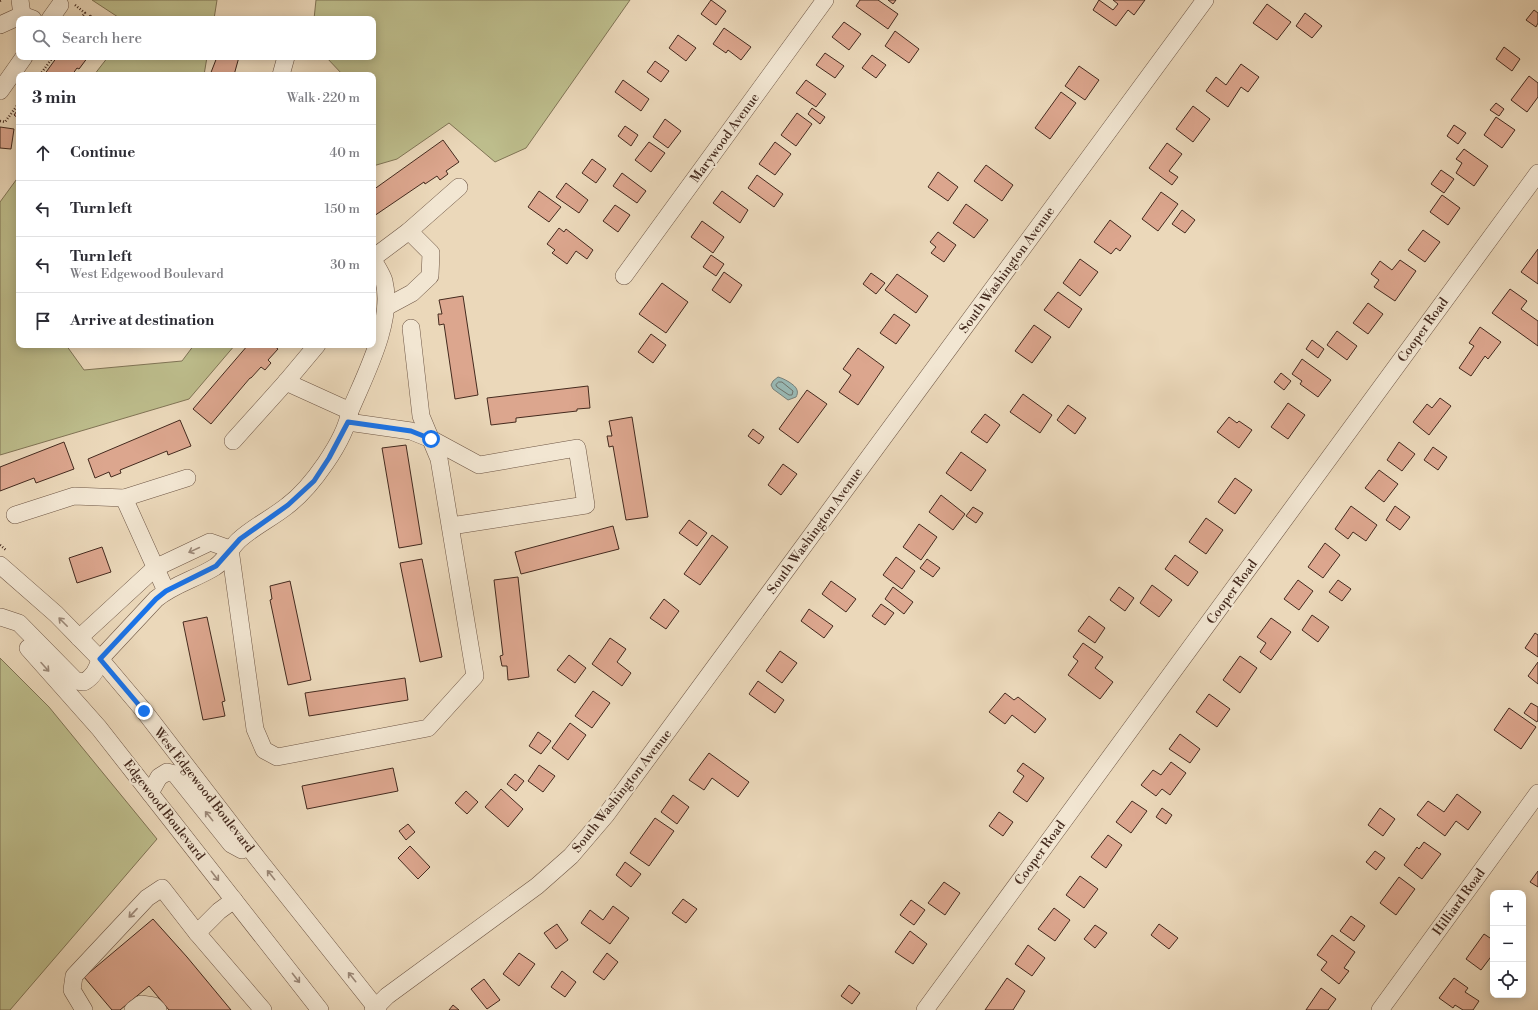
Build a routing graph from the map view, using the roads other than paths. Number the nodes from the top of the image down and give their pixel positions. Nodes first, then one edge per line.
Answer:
1 (825, 0) edge
2 (1205, 0) edge
3 (25, 11) edge
4 (0, 24) edge
5 (22, 60) edge
6 (285, 60) edge
7 (282, 72) edge
8 (0, 91) edge
9 (1538, 174) edge
10 (459, 187) dead end
11 (409, 231) junction
12 (376, 256) edge
13 (376, 264) edge
14 (624, 276) dead end
15 (386, 307) junction
16 (411, 328) dead end
17 (314, 348) edge
18 (286, 382) junction
19 (349, 417) junction
20 (431, 439) junction
21 (233, 441) dead end
22 (187, 478) dead end
23 (124, 498) junction
24 (15, 515) dead end
25 (451, 526) junction
26 (230, 550) junction
27 (0, 565) edge
28 (155, 568) junction
29 (166, 591) junction
30 (0, 616) edge
31 (79, 638) junction
32 (100, 659) junction
33 (150, 793) junction
34 (1538, 793) edge
35 (258, 859) junction
36 (234, 900) junction
37 (197, 933) junction
38 (376, 1009) edge
39 (84, 1010) edge
40 (133, 1010) edge
41 (158, 1010) edge
42 (263, 1010) edge
43 (320, 1010) edge
44 (925, 1010) edge
45 (1380, 1010) edge

1 - 14 street, Marywood Avenue
2 - 38 street, South Washington Avenue
3 - 4 street
5 - 8 street
6 - 7 street
9 - 44 street, Cooper Road
10 - 11 street
11 - 12 street
11 - 15 street
13 - 15 street
15 - 19 street
16 - 20 street
17 - 18 street
18 - 19 street
18 - 21 street
19 - 20 street
19 - 26 street
20 - 25 street
20 - 25 street
22 - 23 street
23 - 24 street
23 - 28 street
25 - 26 street
26 -> 28 street
26 - 29 street
31 -> 27 street, West Edgewood Boulevard
28 - 29 street
28 - 31 street
29 - 32 street
30 - 32 street
30 -> 33 street, Edgewood Boulevard
31 - 32 street, West Edgewood Boulevard
32 - 35 street, West Edgewood Boulevard
35 -> 33 street
33 -> 36 street, Edgewood Boulevard
34 - 45 street, Hilliard Road
38 -> 35 street, West Edgewood Boulevard
36 - 37 street
36 -> 43 street, Edgewood Boulevard
37 -> 39 street
37 - 42 street
40 - 41 street

